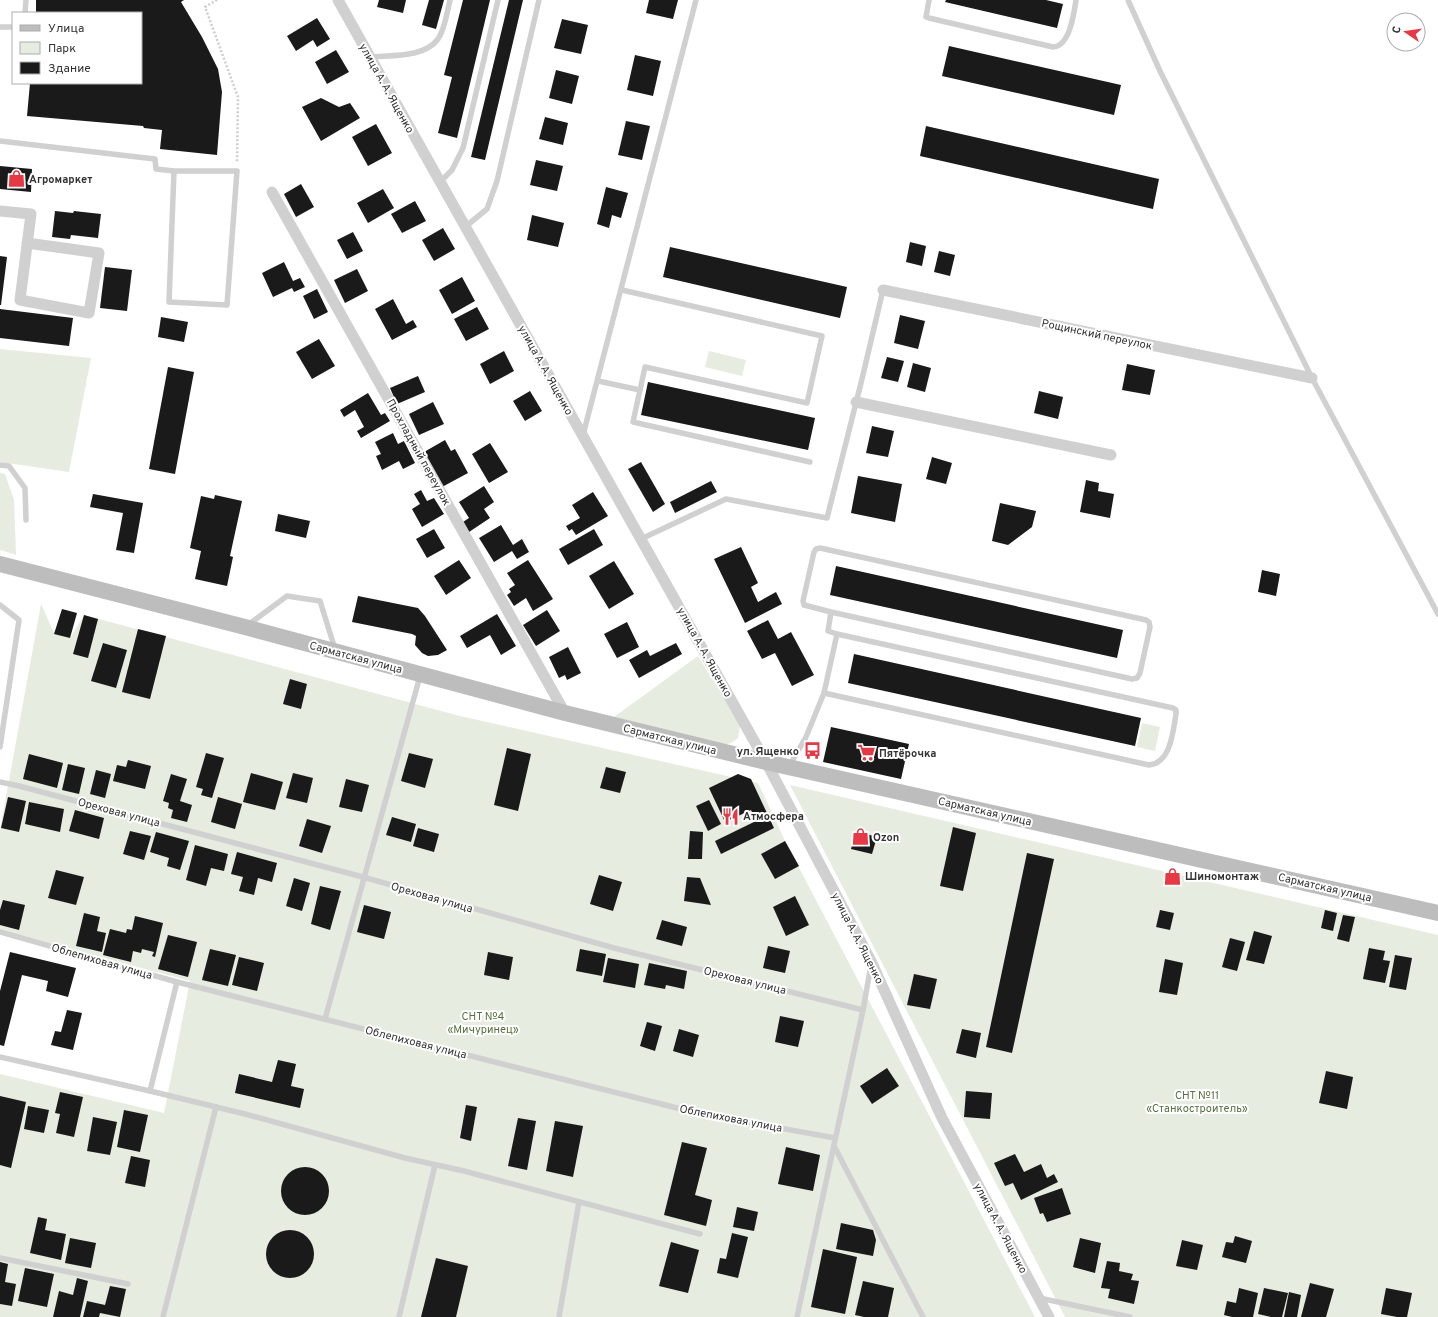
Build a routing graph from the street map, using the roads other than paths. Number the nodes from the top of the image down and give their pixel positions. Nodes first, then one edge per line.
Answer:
1 (26, 0) edge
2 (338, 0) edge
3 (450, 0) edge
4 (498, 0) edge
5 (539, 0) edge
6 (696, 0) edge
7 (929, 0) edge
8 (1076, 0) edge
9 (1128, 0) edge
10 (25, 12) edge
11 (0, 26) edge
12 (12, 27) edge
13 (370, 57) junction
14 (0, 141) edge
15 (174, 171) junction
16 (440, 182) junction
17 (272, 192) dead end
18 (0, 211) edge
19 (465, 227) junction
20 (27, 243) junction
21 (622, 290) junction
22 (883, 290) joint
23 (1312, 378) junction
24 (598, 381) junction
25 (640, 390) junction
26 (856, 402) junction
27 (583, 436) junction
28 (1111, 456) dead end
29 (810, 462) dead end
30 (0, 465) edge
31 (26, 520) dead end
32 (641, 539) junction
33 (0, 564) edge
34 (0, 605) edge
35 (831, 612) junction
36 (1438, 614) edge
37 (245, 627) junction
38 (837, 634) junction
39 (336, 651) junction
40 (420, 674) junction
41 (824, 693) junction
42 (564, 713) junction
43 (0, 747) edge
44 (766, 762) junction
45 (788, 767) junction
46 (0, 782) edge
47 (363, 877) junction
48 (1438, 913) edge
49 (0, 932) edge
50 (871, 961) junction
51 (177, 982) junction
52 (863, 1010) junction
53 (325, 1019) junction
54 (0, 1057) edge
55 (150, 1091) junction
56 (216, 1107) junction
57 (835, 1138) junction
58 (834, 1146) junction
59 (435, 1165) junction
60 (579, 1202) junction
61 (700, 1234) dead end
62 (0, 1258) edge
63 (128, 1284) dead end
64 (1039, 1298) junction
65 (162, 1317) edge
66 (399, 1317) edge
67 (559, 1317) edge
68 (797, 1317) edge
69 (923, 1317) edge
70 (1049, 1317) edge
71 (1130, 1317) edge

1 - 10 lane
2 - 13 street, улица А. А. Ященко
3 - 13 lane
4 - 16 lane
5 - 19 lane
6 - 21 lane
7 - 8 lane
9 - 23 lane
11 - 12 lane
13 - 16 street, улица А. А. Ященко
14 - 15 lane
15 - 15 lane
16 - 19 street, улица А. А. Ященко
17 - 42 street, Прохладный переулок
18 - 20 street
19 - 27 street, улица А. А. Ященко
20 - 20 street
21 - 24 lane
21 - 25 lane
22 - 23 street, Рощинский переулок
22 - 26 lane
23 - 36 lane
24 - 25 lane
24 - 27 lane
25 - 29 lane
26 - 28 street
26 - 32 lane
27 - 32 street, улица А. А. Ященко
30 - 31 lane
32 - 44 street, улица А. А. Ященко
33 - 37 main road, Сарматская улица
34 - 43 lane
35 - 35 lane
35 - 38 lane
37 - 39 main road, Сарматская улица
37 - 39 lane
38 - 41 lane
38 - 41 lane
39 - 40 main road, Сарматская улица
40 - 42 main road, Сарматская улица
40 - 47 lane
41 - 45 lane
42 - 44 main road, Сарматская улица
44 - 45 main road, Сарматская улица
44 - 50 street, улица А. А. Ященко
45 - 48 main road, Сарматская улица
46 - 47 lane, Ореховая улица
47 - 52 lane, Ореховая улица
47 - 53 lane
49 - 51 lane, Облепиховая улица
50 - 52 lane
50 - 64 street, улица А. А. Ященко
51 - 53 lane, Облепиховая улица
51 - 55 lane
52 - 57 lane
53 - 57 lane, Облепиховая улица
54 - 55 lane
55 - 56 lane
56 - 59 lane
56 - 65 lane
57 - 58 lane
58 - 68 lane
58 - 69 lane
59 - 60 lane
59 - 66 lane
60 - 61 lane
60 - 67 lane
62 - 63 lane
64 - 70 street, улица А. А. Ященко
64 - 71 lane

